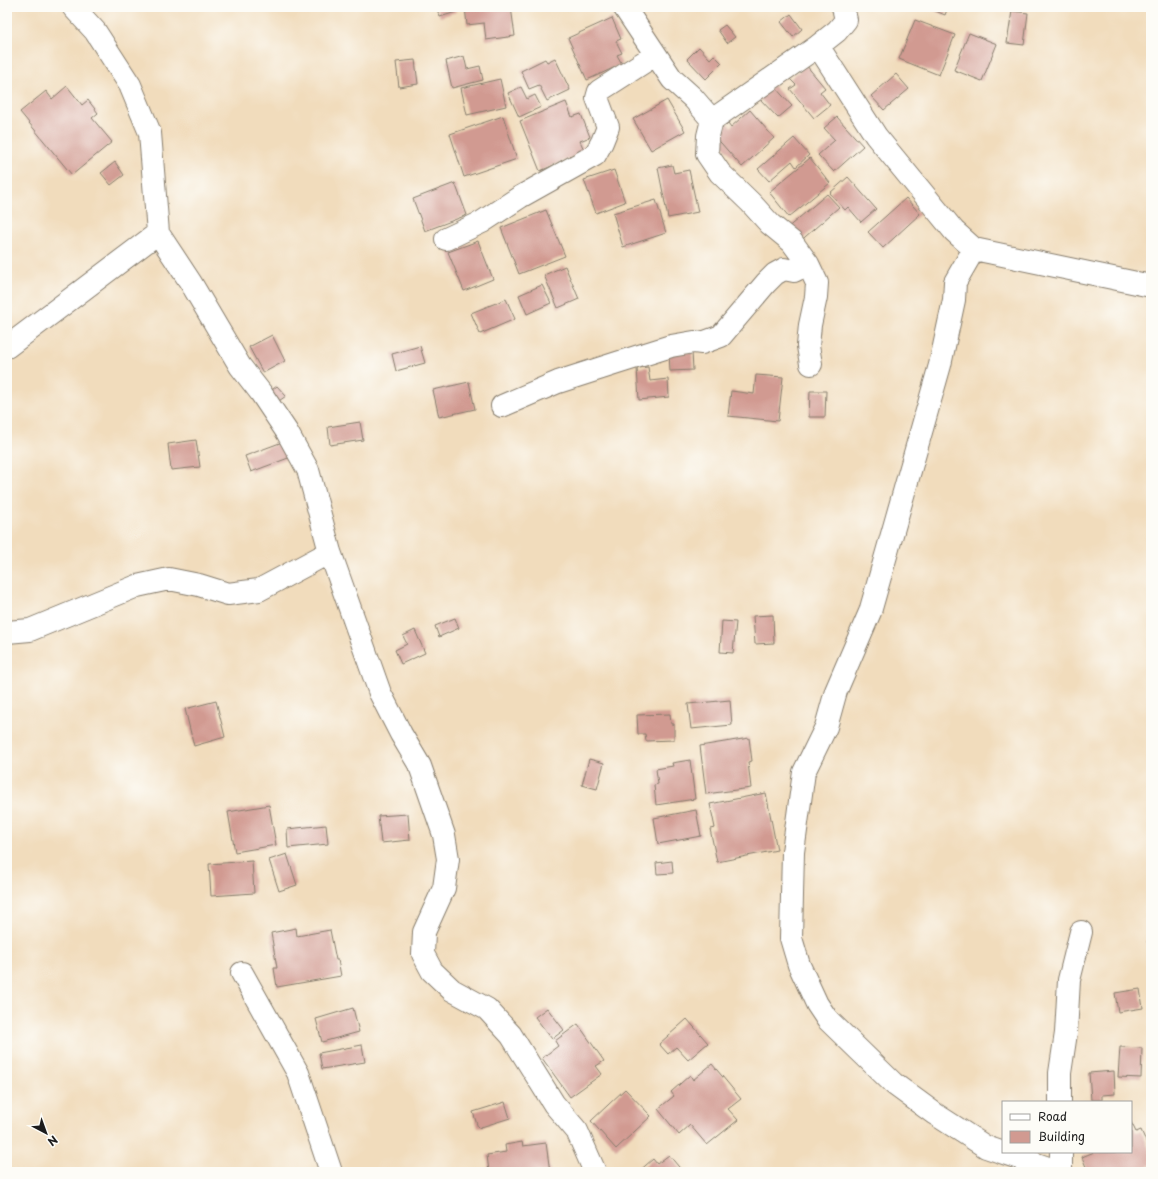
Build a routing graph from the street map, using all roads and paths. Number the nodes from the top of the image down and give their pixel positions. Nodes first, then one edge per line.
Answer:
1 (73, 7) edge
2 (624, 7) edge
3 (843, 7) edge
4 (818, 46) junction
5 (655, 55) junction
6 (712, 120) junction
7 (158, 233) junction
8 (446, 239) dead end
9 (974, 249) junction
10 (808, 264) junction
11 (1151, 286) edge
12 (7, 347) edge
13 (811, 364) dead end
14 (502, 406) dead end
15 (330, 552) junction
16 (7, 632) edge
17 (1081, 932) dead end
18 (242, 973) dead end
19 (1060, 1101) edge
20 (1002, 1152) edge
21 (1004, 1153) edge
22 (1061, 1153) edge
23 (331, 1172) edge
24 (595, 1172) edge
25 (1061, 1172) edge

1 - 7 street
2 - 5 street
3 - 4 street
4 - 6 street
4 - 9 street
5 - 6 street
5 - 8 street
6 - 10 street
7 - 12 street
7 - 15 street
9 - 11 street
9 - 20 street
10 - 13 street
10 - 14 street
15 - 16 street
15 - 24 street
17 - 19 street
18 - 23 street
21 - 25 street
22 - 25 street

